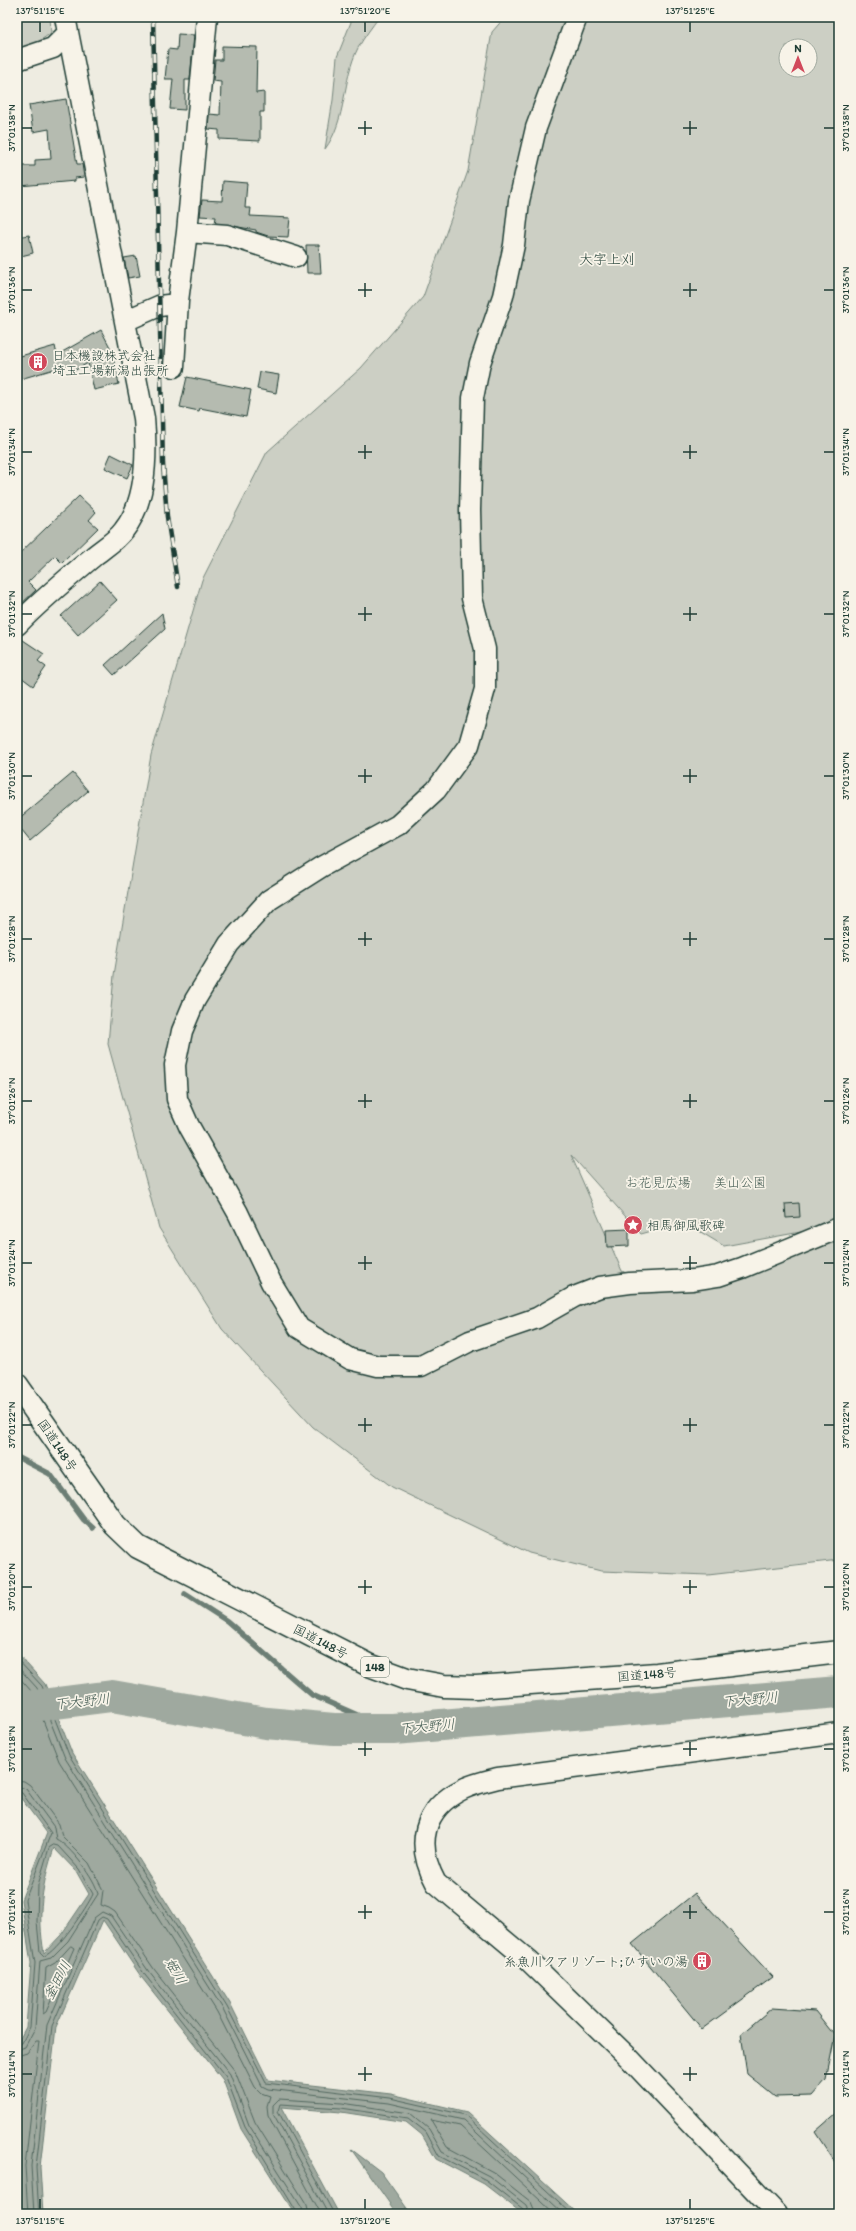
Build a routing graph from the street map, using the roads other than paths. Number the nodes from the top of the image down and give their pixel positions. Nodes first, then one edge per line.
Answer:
1 (207, 17) edge
2 (577, 17) edge
3 (67, 25) edge
4 (17, 60) edge
5 (187, 232) junction
6 (296, 257) dead end
7 (177, 304) junction
8 (125, 321) junction
9 (174, 367) dead end
10 (17, 625) edge
11 (839, 1228) edge
12 (17, 1384) edge
13 (839, 1652) edge
14 (839, 1733) edge
15 (777, 2214) edge

1 - 5 street
2 - 11 street
3 - 4 street
3 - 8 street
5 - 6 street
5 - 7 street
7 - 8 street
7 - 9 street
8 - 10 street
12 - 13 highway, 国道148号 / 148
14 - 15 street

